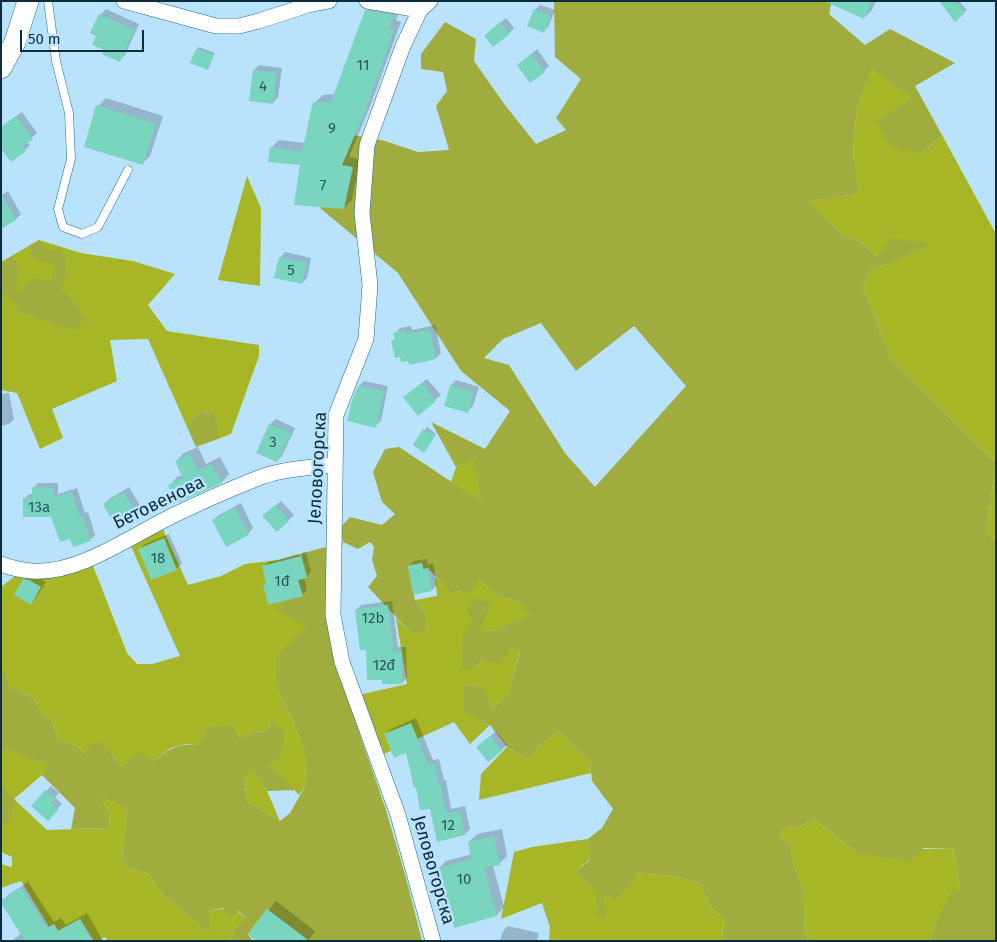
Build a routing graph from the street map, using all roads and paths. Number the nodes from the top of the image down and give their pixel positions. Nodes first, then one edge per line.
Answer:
1 (28, 1) edge
2 (48, 1) edge
3 (124, 1) edge
4 (329, 1) edge
5 (367, 1) edge
6 (425, 6) edge
7 (1, 68) edge
8 (128, 170) dead end
9 (335, 464) junction
10 (1, 564) edge
11 (433, 941) edge

1 - 7 street
2 - 8 lane
3 - 4 street
5 - 6 street
6 - 9 street, Јеловогорска
9 - 10 street, Бетовенова
9 - 11 street, Јеловогорска

